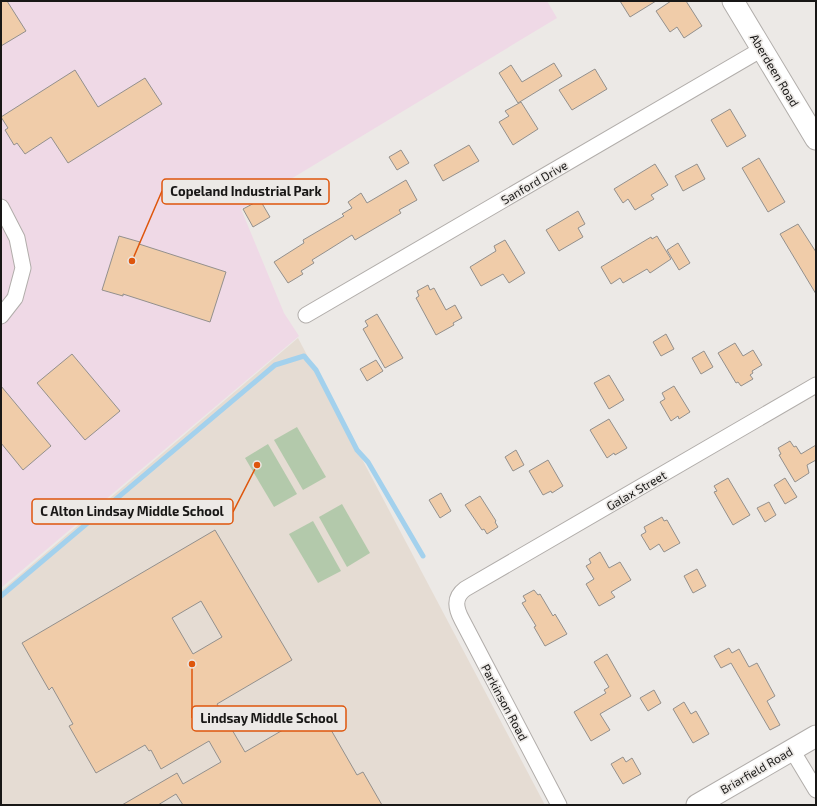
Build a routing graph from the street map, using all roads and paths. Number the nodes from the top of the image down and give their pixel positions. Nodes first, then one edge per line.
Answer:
1 (733, 1) edge
2 (762, 49) junction
3 (816, 139) edge
4 (1, 207) edge
5 (306, 314) dead end
6 (1, 316) edge
7 (816, 385) edge
8 (458, 597) joint
9 (816, 736) edge
10 (792, 750) junction
11 (816, 790) edge
12 (559, 805) edge
13 (696, 805) edge

1 - 2 main road, Aberdeen Road
2 - 3 main road, Aberdeen Road
2 - 5 street, Sanford Drive
4 - 6 street
7 - 8 street, Galax Street
8 - 12 street, Parkinson Road
9 - 10 main road, Briarfield Road
10 - 11 street
10 - 13 main road, Briarfield Road

